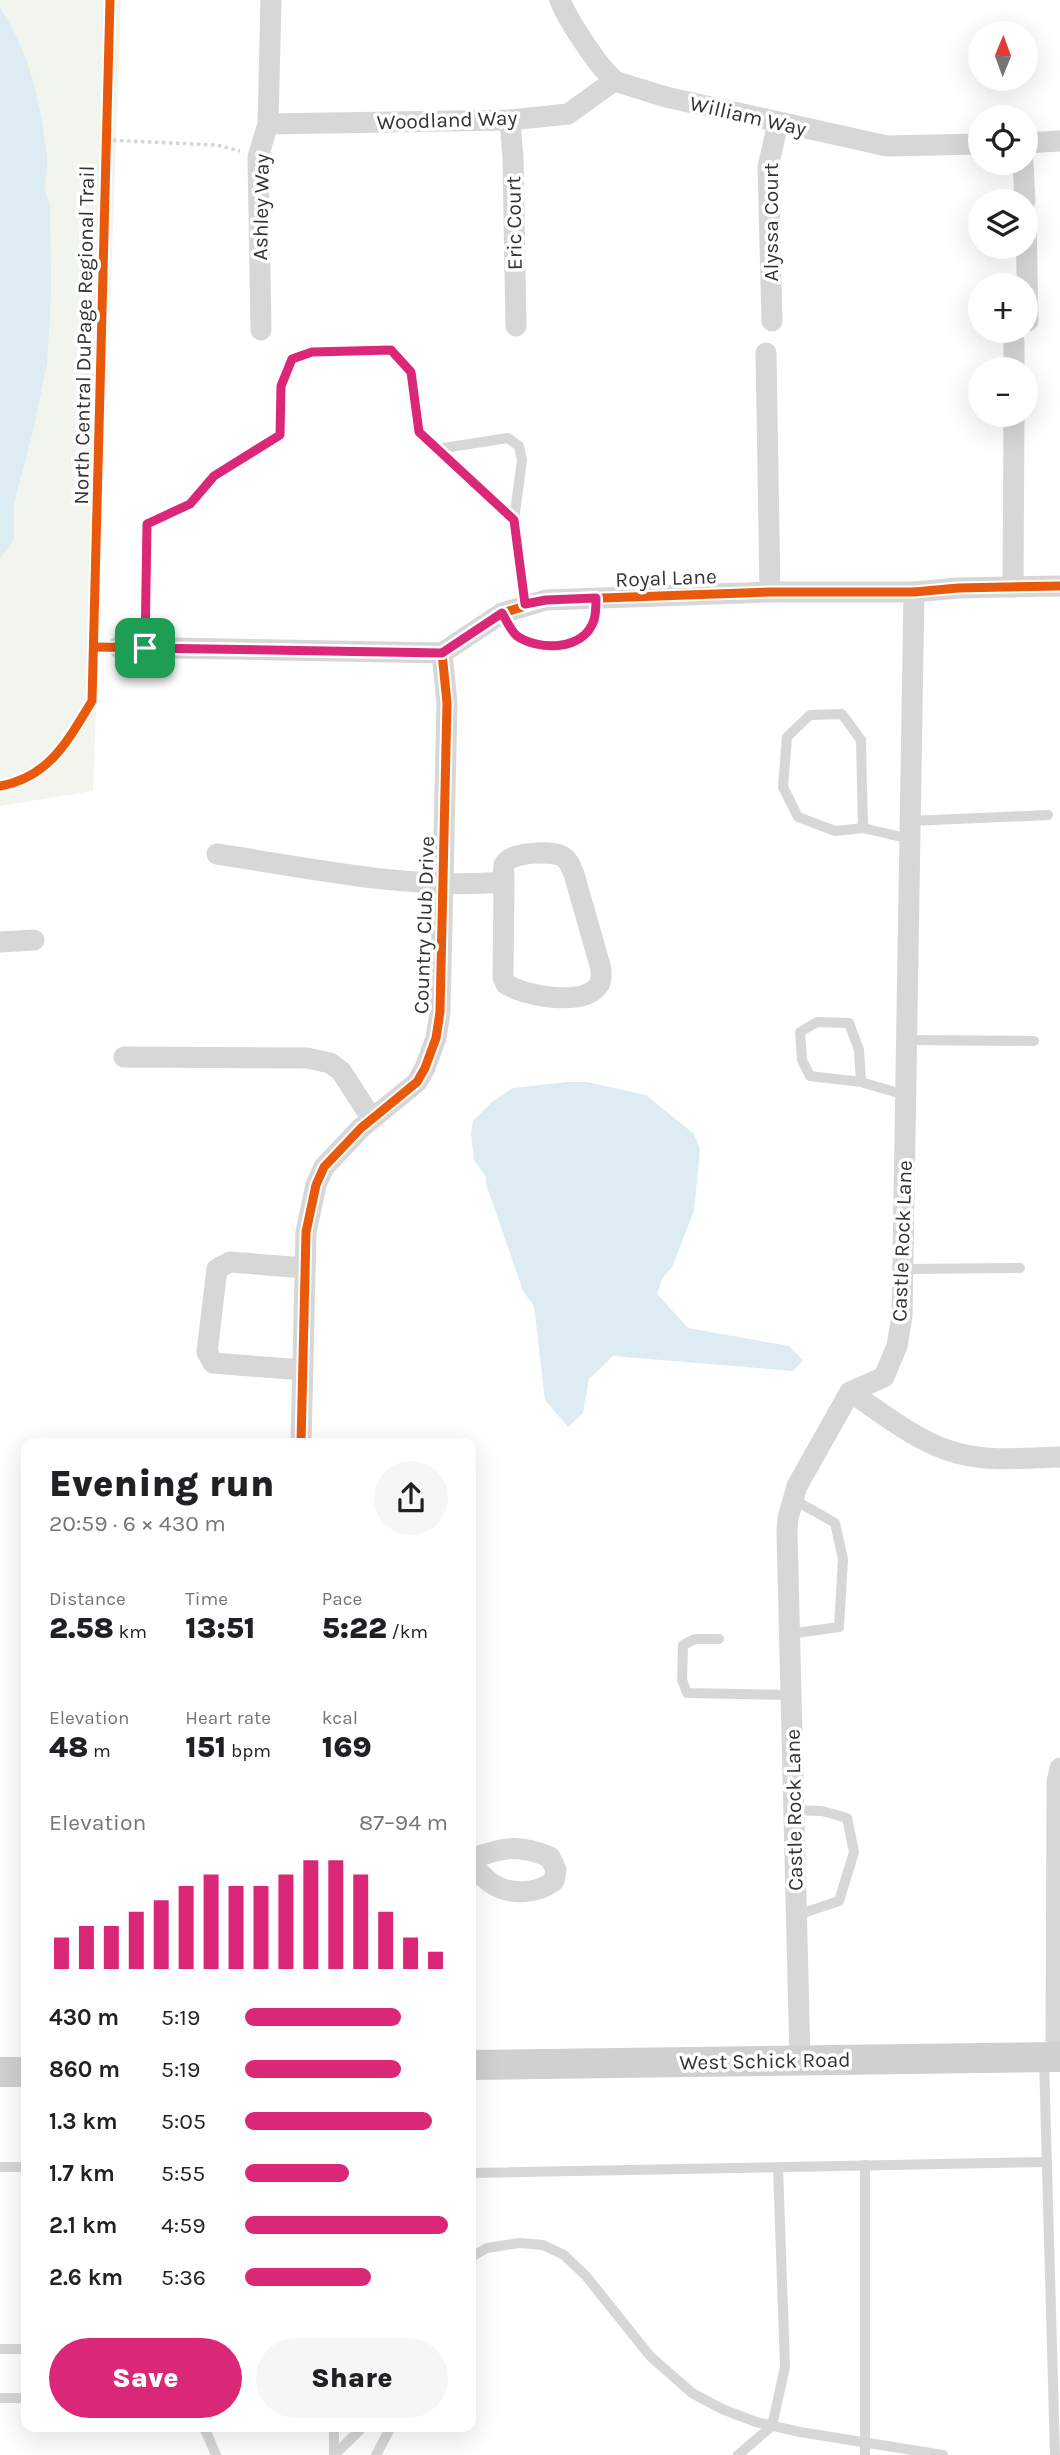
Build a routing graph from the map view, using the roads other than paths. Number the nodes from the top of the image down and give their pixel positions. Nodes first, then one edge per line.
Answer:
1 (271, 0) edge
2 (560, 0) edge
3 (614, 81) junction
4 (510, 120) junction
5 (778, 123) junction
6 (268, 124) junction
7 (1060, 141) edge
8 (1038, 142) edge
9 (968, 144) edge
10 (772, 320) dead end
11 (516, 326) dead end
12 (261, 330) dead end
13 (766, 353) dead end
14 (1014, 427) edge
15 (437, 449) junction
16 (514, 520) junction
17 (1060, 586) edge
18 (1013, 587) junction
19 (770, 592) junction
20 (914, 592) junction
21 (596, 598) junction
22 (525, 604) junction
23 (502, 613) junction
24 (118, 647) dead end
25 (145, 648) junction
26 (442, 653) junction
27 (1048, 815) dead end
28 (863, 828) junction
29 (910, 830) junction
30 (217, 854) dead end
31 (504, 882) junction
32 (443, 884) junction
33 (34, 940) dead end
34 (0, 942) edge
35 (906, 1040) junction
36 (1034, 1041) dead end
37 (124, 1057) dead end
38 (861, 1082) junction
39 (905, 1095) junction
40 (372, 1119) junction
41 (305, 1268) junction
42 (1020, 1268) dead end
43 (903, 1269) junction
44 (303, 1370) junction
45 (850, 1392) junction
46 (301, 1438) edge
47 (1060, 1457) edge
48 (793, 1499) junction
49 (789, 1634) junction
50 (719, 1639) dead end
51 (791, 1695) junction
52 (1060, 1768) edge
53 (794, 1810) junction
54 (797, 1915) junction
55 (1053, 2057) edge
56 (800, 2060) junction
57 (476, 2065) edge
58 (21, 2071) edge
59 (0, 2072) edge
60 (1047, 2162) junction
61 (865, 2165) junction
62 (0, 2167) edge
63 (21, 2167) edge
64 (778, 2167) junction
65 (476, 2173) edge
66 (476, 2254) edge
67 (0, 2349) edge
68 (21, 2349) edge
69 (0, 2398) edge
70 (21, 2398) edge
71 (772, 2426) junction
72 (206, 2432) edge
73 (334, 2432) edge
74 (358, 2432) edge
75 (388, 2432) edge
76 (865, 2442) junction
77 (216, 2455) edge
78 (334, 2455) edge
79 (376, 2455) edge
80 (738, 2455) edge
81 (865, 2455) edge
82 (943, 2455) edge
83 (1055, 2455) edge

1 - 6 street, Ashley Way
2 - 3 street
3 - 4 street, Woodland Way
3 - 5 street, William Way
4 - 6 street, Woodland Way
4 - 11 street, Eric Court
5 - 9 street, William Way
5 - 10 street, Alyssa Court
6 - 12 street, Ashley Way
7 - 8 street
13 - 19 street
14 - 18 street
15 - 16 lane
15 - 16 lane
15 - 25 lane
16 - 22 lane
17 - 18 street, Royal Lane
18 - 20 street, Royal Lane
19 - 20 street, Royal Lane
19 - 21 street, Royal Lane
20 - 29 street, Castle Rock Lane
21 - 22 street, Royal Lane
21 - 23 lane
22 - 23 street, Royal Lane
23 - 26 street, Royal Lane
24 - 25 street
25 - 26 street
26 - 32 street, Country Club Drive
27 - 29 lane
28 - 28 lane
28 - 29 lane
29 - 35 street, Castle Rock Lane
30 - 32 street
31 - 31 street
31 - 32 street, Country Club Drive
32 - 40 street, Country Club Drive
33 - 34 street
35 - 36 lane
35 - 39 street, Castle Rock Lane
37 - 40 street
38 - 38 lane
38 - 39 lane
39 - 43 street, Castle Rock Lane
40 - 41 street, Country Club Drive
41 - 44 street, Country Club Drive
41 - 44 street
42 - 43 lane
43 - 45 street, Castle Rock Lane
44 - 46 street, Country Club Drive
45 - 47 street
45 - 48 street, Castle Rock Lane
48 - 49 street, Castle Rock Lane
48 - 49 lane
49 - 51 street, Castle Rock Lane
50 - 51 lane
51 - 53 street, Castle Rock Lane
52 - 55 street
53 - 54 street, Castle Rock Lane
53 - 54 lane
54 - 56 street, Castle Rock Lane
55 - 56 street, West Schick Road
55 - 60 lane
56 - 57 street, West Schick Road
58 - 59 street
60 - 61 lane
60 - 83 lane
61 - 64 lane
61 - 76 lane
62 - 63 lane
64 - 65 lane
64 - 71 lane
66 - 71 lane
67 - 68 lane
69 - 70 lane
71 - 76 lane
71 - 80 lane
72 - 77 lane
73 - 78 lane
74 - 78 lane
75 - 79 lane
76 - 81 lane
76 - 82 lane

